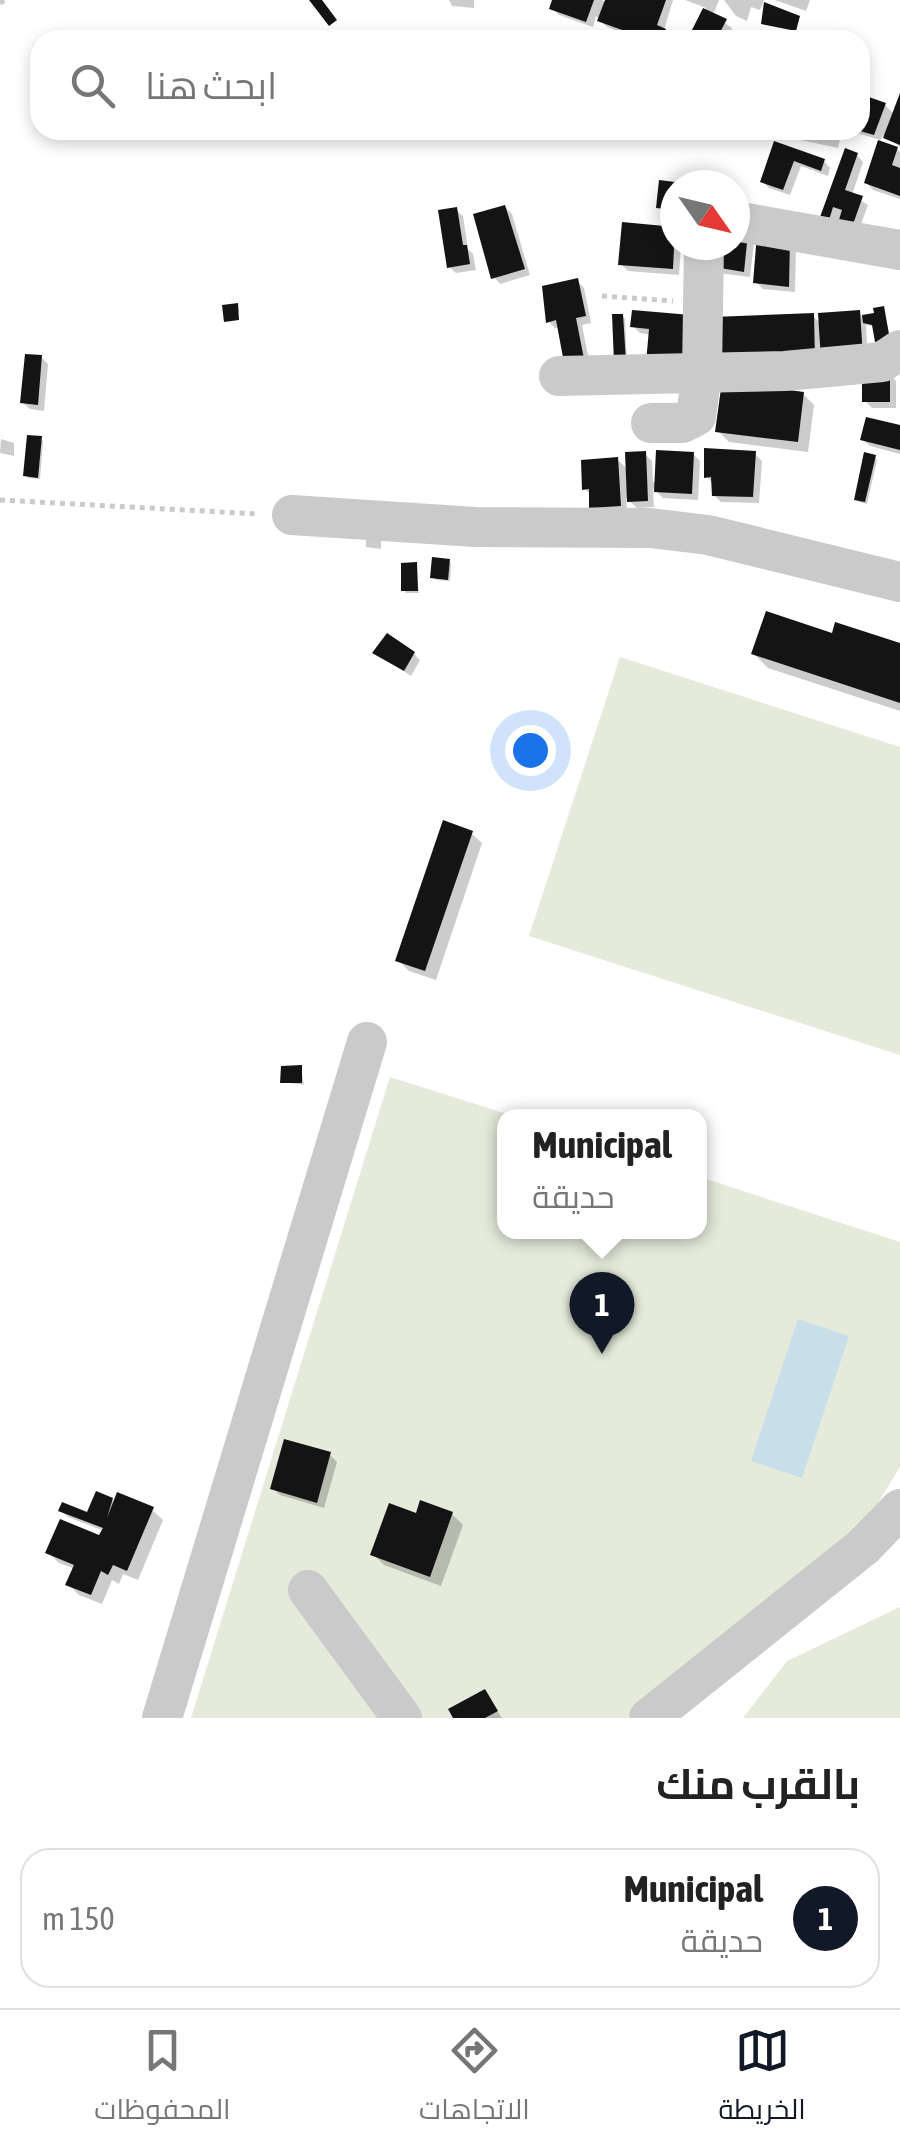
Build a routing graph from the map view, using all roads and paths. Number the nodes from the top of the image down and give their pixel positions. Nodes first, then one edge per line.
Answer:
1 (750, 224) edge
2 (900, 250) edge
3 (704, 260) edge
4 (602, 296) dead end
5 (703, 304) junction
6 (900, 350) edge
7 (702, 372) junction
8 (559, 376) dead end
9 (651, 423) dead end
10 (0, 500) edge
11 (292, 516) joint
12 (900, 582) edge
13 (367, 1042) dead end
14 (900, 1509) edge
15 (308, 1590) dead end
16 (162, 1718) edge
17 (402, 1718) edge
18 (648, 1718) edge

1 - 2 street
3 - 5 street
4 - 5 path
5 - 7 street
6 - 7 street
7 - 8 street
7 - 9 street
10 - 11 path
11 - 12 street
13 - 16 street
14 - 18 street
15 - 17 street

